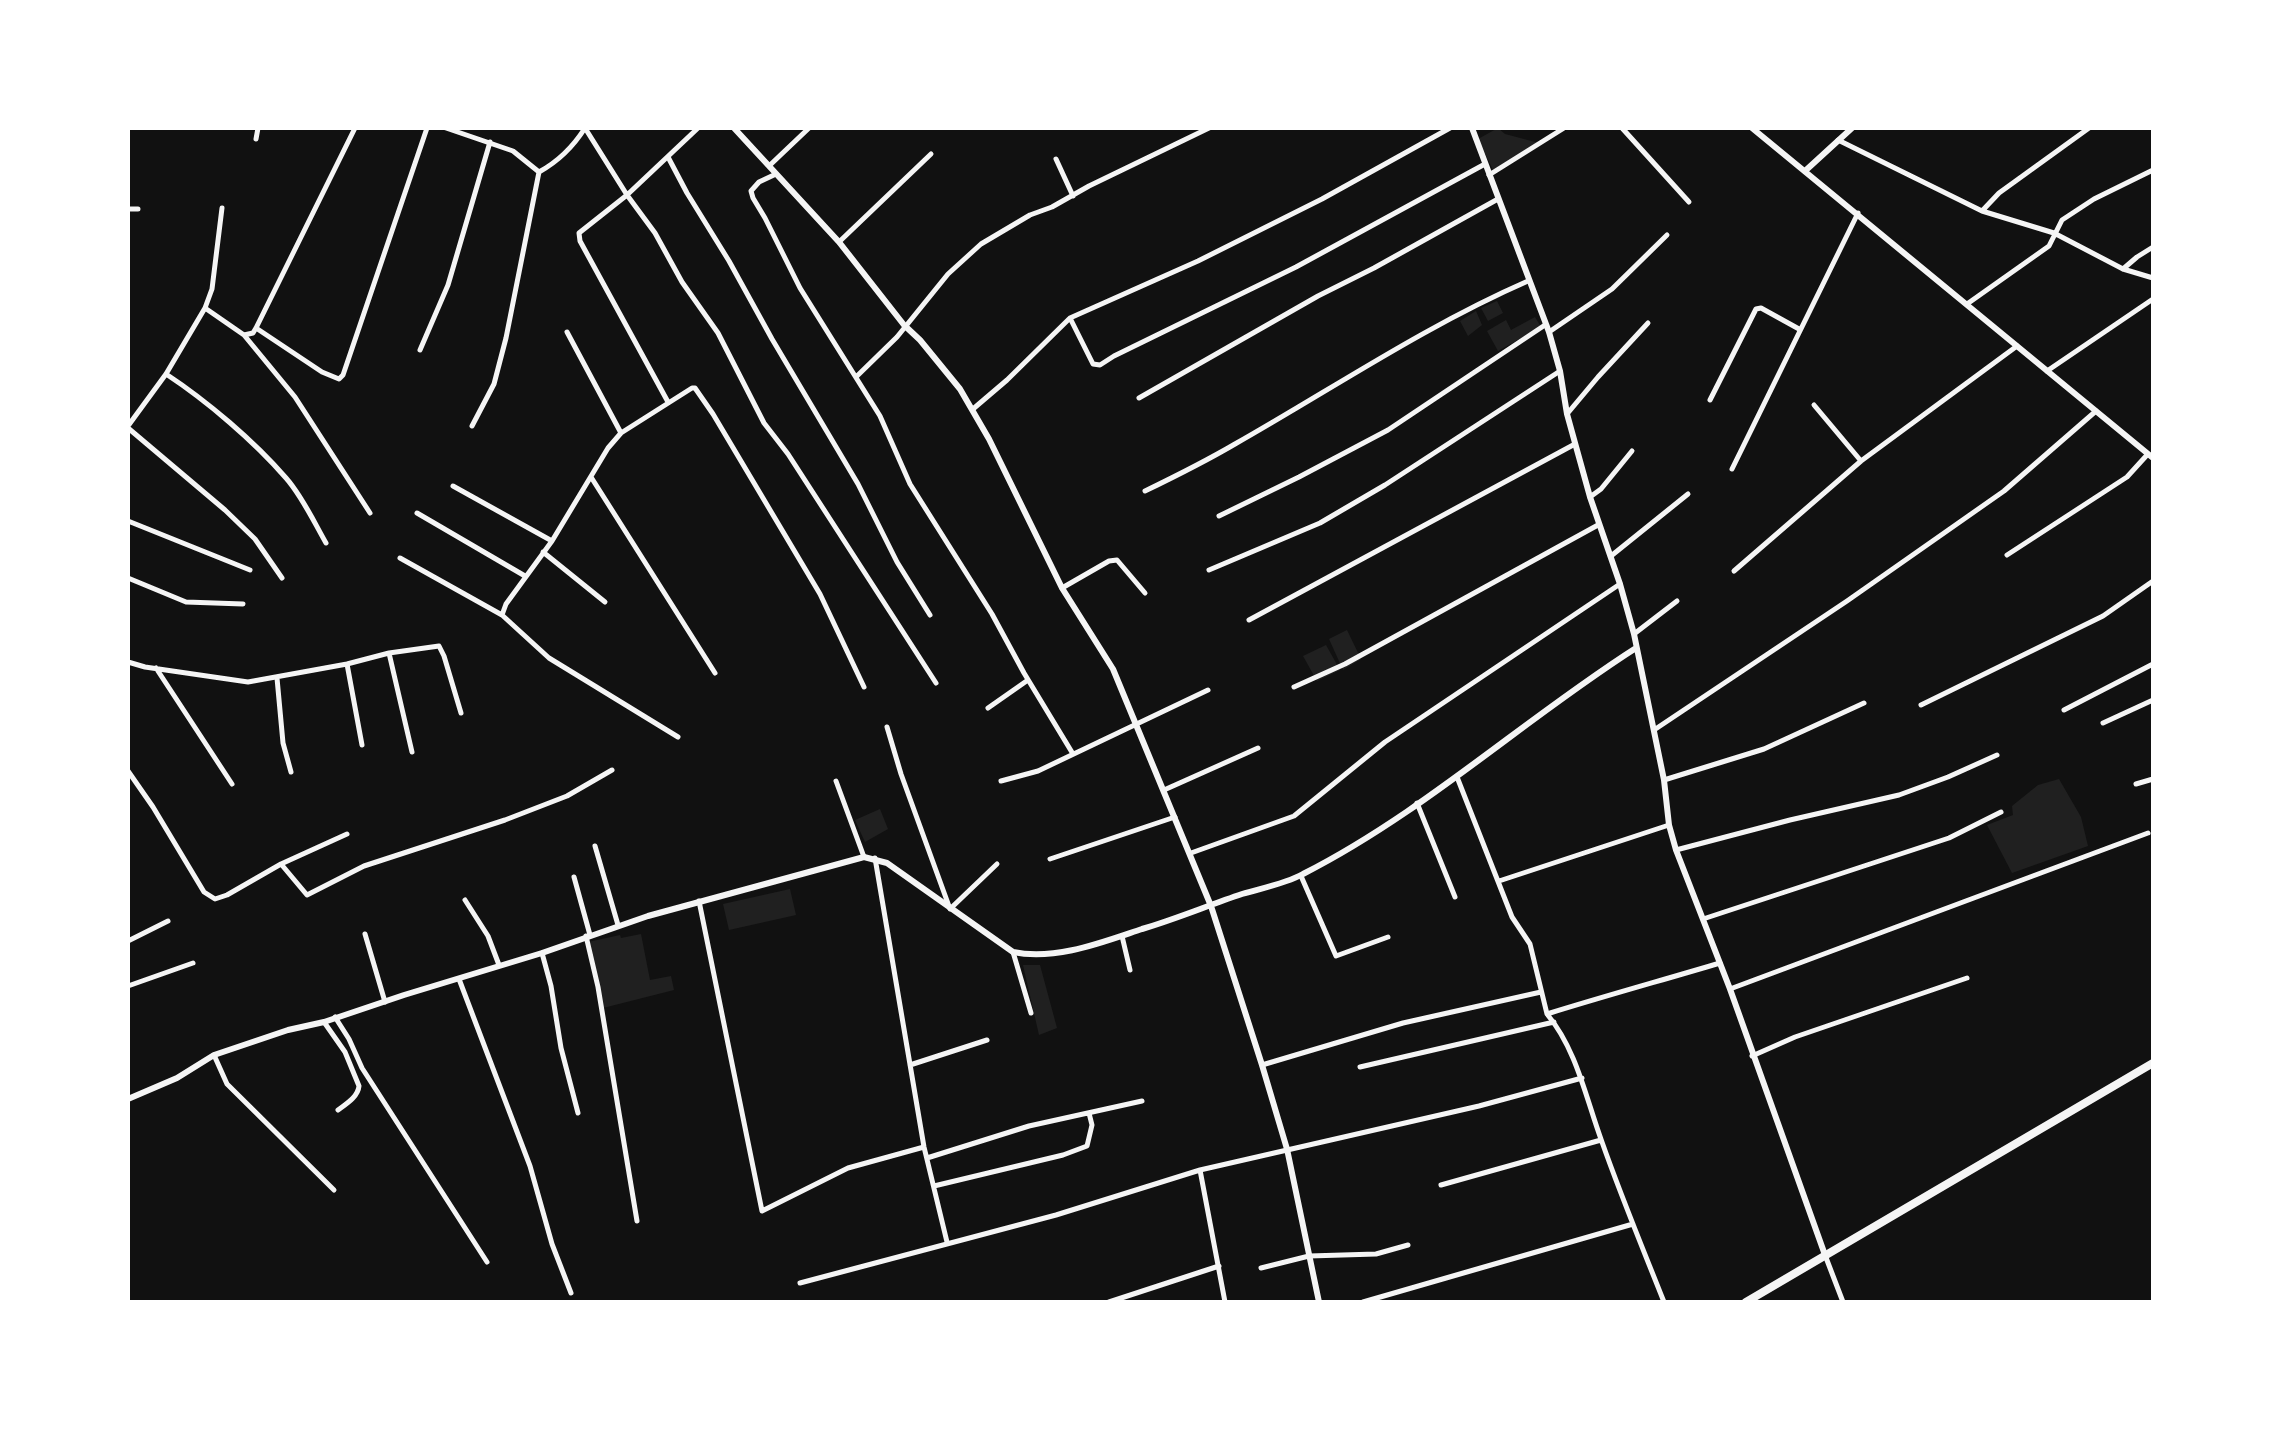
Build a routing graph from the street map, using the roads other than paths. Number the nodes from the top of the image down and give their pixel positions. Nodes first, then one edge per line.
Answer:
1 (258, 128) edge
2 (355, 128) edge
3 (427, 128) edge
4 (446, 128) edge
5 (585, 128) edge
6 (698, 128) edge
7 (734, 128) edge
8 (809, 128) edge
9 (1209, 128) edge
10 (1450, 128) edge
11 (1472, 128) edge
12 (1564, 128) edge
13 (1622, 128) edge
14 (1752, 128) edge
15 (1852, 128) edge
16 (2089, 128) edge
17 (256, 139) dead end
18 (1838, 140) junction
19 (490, 142) junction
20 (931, 153) dead end
21 (668, 157) junction
22 (1056, 159) dead end
23 (1485, 164) junction
24 (769, 166) junction
25 (2153, 170) edge
26 (1805, 171) junction
27 (539, 172) junction
28 (776, 174) junction
29 (1489, 175) junction
30 (627, 195) junction
31 (1073, 196) junction
32 (1498, 199) junction
33 (1689, 202) dead end
34 (222, 208) dead end
35 (128, 209) edge
36 (138, 209) dead end
37 (1982, 211) junction
38 (1858, 214) junction
39 (2054, 233) junction
40 (1667, 235) dead end
41 (839, 242) junction
42 (2153, 247) edge
43 (2123, 269) junction
44 (2153, 278) edge
45 (1528, 281) junction
46 (2153, 299) edge
47 (1967, 304) junction
48 (205, 308) junction
49 (1070, 317) junction
50 (1648, 323) dead end
51 (904, 325) junction
52 (256, 328) junction
53 (1547, 328) junction
54 (1799, 329) junction
55 (567, 332) dead end
56 (244, 335) junction
57 (2017, 346) junction
58 (420, 350) dead end
59 (1560, 371) junction
60 (2047, 371) junction
61 (166, 374) junction
62 (856, 377) junction
63 (1139, 398) dead end
64 (1710, 400) dead end
65 (668, 402) junction
66 (1814, 405) dead end
67 (973, 409) junction
68 (2096, 411) junction
69 (1567, 414) junction
70 (472, 426) dead end
71 (128, 427) edge
72 (621, 433) junction
73 (1575, 444) junction
74 (1632, 451) dead end
75 (2150, 456) edge
76 (1861, 461) junction
77 (1732, 469) dead end
78 (591, 477) junction
79 (453, 486) dead end
80 (1146, 491) dead end
81 (1688, 494) dead end
82 (1590, 497) junction
83 (370, 513) dead end
84 (417, 513) dead end
85 (1219, 516) dead end
86 (128, 521) edge
87 (1598, 525) junction
88 (552, 541) junction
89 (326, 543) dead end
90 (543, 552) junction
91 (2007, 555) dead end
92 (1611, 556) junction
93 (400, 558) dead end
94 (250, 570) dead end
95 (1209, 570) dead end
96 (1734, 570) dead end
97 (525, 576) junction
98 (128, 578) edge
99 (282, 578) dead end
100 (2153, 582) edge
101 (1620, 584) junction
102 (1062, 588) junction
103 (1144, 593) dead end
104 (1678, 601) dead end
105 (605, 602) dead end
106 (243, 604) dead end
107 (502, 615) junction
108 (930, 615) dead end
109 (1249, 620) dead end
110 (1634, 634) junction
111 (1636, 648) junction
112 (389, 653) junction
113 (128, 662) edge
114 (347, 664) junction
115 (2153, 664) edge
116 (156, 668) junction
117 (715, 673) dead end
118 (277, 678) junction
119 (1028, 680) junction
120 (936, 682) dead end
121 (864, 687) dead end
122 (1294, 688) dead end
123 (1208, 690) dead end
124 (2153, 700) edge
125 (1864, 703) dead end
126 (1921, 705) dead end
127 (988, 708) dead end
128 (2064, 710) dead end
129 (461, 713) dead end
130 (1136, 723) junction
131 (2103, 723) dead end
132 (887, 727) dead end
133 (1654, 730) junction
134 (678, 737) dead end
135 (362, 745) dead end
136 (1258, 748) dead end
137 (412, 752) dead end
138 (1073, 754) junction
139 (1997, 755) dead end
140 (612, 770) dead end
141 (128, 771) edge
142 (291, 772) dead end
143 (1457, 777) junction
144 (2153, 779) edge
145 (836, 780) dead end
146 (1664, 780) junction
147 (1001, 781) dead end
148 (232, 784) dead end
149 (2136, 784) dead end
150 (1164, 790) junction
151 (1417, 803) junction
152 (2001, 812) dead end
153 (1175, 817) junction
154 (1669, 825) junction
155 (2148, 833) dead end
156 (347, 834) dead end
157 (595, 846) dead end
158 (1676, 850) junction
159 (1191, 853) junction
160 (864, 857) junction
161 (875, 858) junction
162 (1050, 859) dead end
163 (281, 864) junction
164 (997, 864) dead end
165 (1301, 876) junction
166 (574, 877) dead end
167 (1499, 881) junction
168 (1455, 897) dead end
169 (465, 900) dead end
170 (699, 901) junction
171 (1211, 906) junction
172 (950, 909) junction
173 (1703, 919) junction
174 (168, 921) dead end
175 (618, 925) junction
176 (365, 934) dead end
177 (588, 936) junction
178 (1122, 936) junction
179 (1388, 937) dead end
180 (128, 941) edge
181 (1013, 952) junction
182 (542, 953) junction
183 (193, 963) dead end
184 (1720, 963) junction
185 (499, 965) junction
186 (1130, 970) dead end
187 (1967, 978) dead end
188 (459, 979) junction
189 (128, 986) edge
190 (1730, 989) junction
191 (1541, 992) junction
192 (385, 1002) junction
193 (1031, 1013) dead end
194 (1547, 1014) junction
195 (335, 1017) junction
196 (324, 1022) junction
197 (1555, 1022) junction
198 (987, 1040) dead end
199 (214, 1055) junction
200 (1752, 1056) junction
201 (2153, 1063) edge
202 (911, 1065) junction
203 (1262, 1065) junction
204 (1360, 1067) dead end
205 (1582, 1078) junction
206 (128, 1099) edge
207 (1142, 1101) dead end
208 (338, 1110) dead end
209 (578, 1113) dead end
210 (1089, 1113) junction
211 (1601, 1140) junction
212 (924, 1147) junction
213 (1287, 1149) junction
214 (927, 1158) junction
215 (1200, 1170) junction
216 (1441, 1185) dead end
217 (934, 1186) junction
218 (334, 1190) dead end
219 (637, 1221) dead end
220 (1633, 1224) junction
221 (947, 1242) junction
222 (1408, 1245) dead end
223 (1825, 1255) junction
224 (1309, 1256) junction
225 (487, 1262) dead end
226 (1219, 1266) junction
227 (1261, 1268) dead end
228 (800, 1283) dead end
229 (572, 1293) dead end
230 (1109, 1302) edge
231 (1225, 1302) edge
232 (1319, 1302) edge
233 (1363, 1302) edge
234 (1664, 1302) edge
235 (1746, 1302) edge
236 (1843, 1302) edge

1 - 17 street
2 - 52 street
3 - 52 street
4 - 19 street
5 - 27 street
5 - 30 street
6 - 21 street
7 - 24 street
8 - 24 street
9 - 31 street
10 - 49 street
11 - 23 street
12 - 29 street
13 - 33 street
14 - 26 street
15 - 18 street
16 - 37 street
18 - 26 street
18 - 37 street
19 - 27 street
19 - 58 street
20 - 41 street
21 - 30 street
21 - 108 street
22 - 31 street
23 - 29 street
23 - 49 street
24 - 28 street
25 - 39 street
26 - 38 street
27 - 70 street
28 - 41 street
28 - 62 street
29 - 32 street
30 - 65 street
30 - 120 street
31 - 51 street
32 - 45 street
32 - 63 street
34 - 48 street
35 - 36 street
37 - 39 street
38 - 47 street
38 - 54 street
39 - 43 street
39 - 47 street
40 - 53 street
41 - 51 street
42 - 43 street
43 - 44 street
45 - 53 street
45 - 80 street
46 - 60 street
47 - 57 street
48 - 56 street
48 - 61 street
49 - 67 street
50 - 69 street
51 - 62 street
51 - 67 street
52 - 56 street
53 - 59 street
53 - 85 street
54 - 64 street
54 - 77 street
55 - 72 street
56 - 83 street
57 - 60 street
57 - 76 street
59 - 69 street
59 - 95 street
60 - 68 street
61 - 71 street
61 - 89 street
62 - 119 street
65 - 72 street
65 - 121 street
66 - 76 street
67 - 102 street
68 - 75 street
68 - 133 street
69 - 73 street
71 - 99 street
72 - 78 street
73 - 82 street
73 - 109 street
74 - 82 street
75 - 91 street
76 - 96 street
78 - 88 street
78 - 117 street
79 - 88 street
81 - 92 street
82 - 87 street
84 - 97 street
86 - 94 street
87 - 92 street
87 - 122 street
88 - 90 street
90 - 97 street
90 - 105 street
92 - 101 street
93 - 107 street
97 - 107 street
98 - 106 street
100 - 126 street
101 - 110 street
101 - 159 street
102 - 103 street
102 - 130 street
104 - 110 street
107 - 134 street
110 - 111 street
111 - 133 street
111 - 143 street
112 - 114 street
112 - 129 street
112 - 137 street
113 - 116 street
114 - 118 street
114 - 135 street
115 - 128 street
116 - 118 street
116 - 148 street
118 - 142 street
119 - 127 street
119 - 138 street
123 - 130 street
124 - 131 street
125 - 146 street
130 - 138 street
130 - 150 street
132 - 172 street
133 - 146 street
136 - 150 street
138 - 147 street
139 - 158 street
140 - 163 street
141 - 163 street
143 - 151 street
143 - 167 street
144 - 149 street
145 - 160 street
146 - 154 street
150 - 153 street
151 - 165 street
151 - 168 street
152 - 173 street
153 - 159 street
153 - 162 street
154 - 158 street
154 - 167 street
155 - 190 street
156 - 163 street
157 - 175 street
158 - 173 street
159 - 171 street
160 - 161 street
160 - 170 street
161 - 172 street
161 - 202 street
164 - 172 street
165 - 171 street
165 - 179 street
166 - 177 street
167 - 191 street
169 - 185 street
170 - 175 street
170 - 212 street
171 - 178 street
171 - 203 street
172 - 181 street
173 - 184 street
174 - 180 street
175 - 177 street
176 - 192 street
177 - 182 street
177 - 219 street
178 - 181 street
178 - 186 street
181 - 193 street
182 - 185 street
182 - 209 street
183 - 189 street
184 - 190 street
184 - 194 street
185 - 188 street
187 - 200 street
188 - 192 street
188 - 229 street
190 - 200 street
191 - 194 street
191 - 203 street
192 - 195 street
194 - 197 street
195 - 196 street
195 - 225 street
196 - 199 street
196 - 208 street
197 - 204 street
197 - 205 street
198 - 202 street
199 - 206 street
199 - 218 street
200 - 223 street
201 - 223 main road
202 - 212 street
203 - 213 street
205 - 211 street
205 - 213 street
207 - 210 street
210 - 214 street
210 - 217 street
211 - 216 street
211 - 220 street
212 - 214 street
213 - 215 street
213 - 224 street
214 - 217 street
215 - 221 street
215 - 226 street
217 - 221 street
220 - 233 street
220 - 234 street
221 - 228 street
222 - 224 street
223 - 235 main road
223 - 236 street
224 - 227 street
224 - 232 street
226 - 230 street
226 - 231 street

